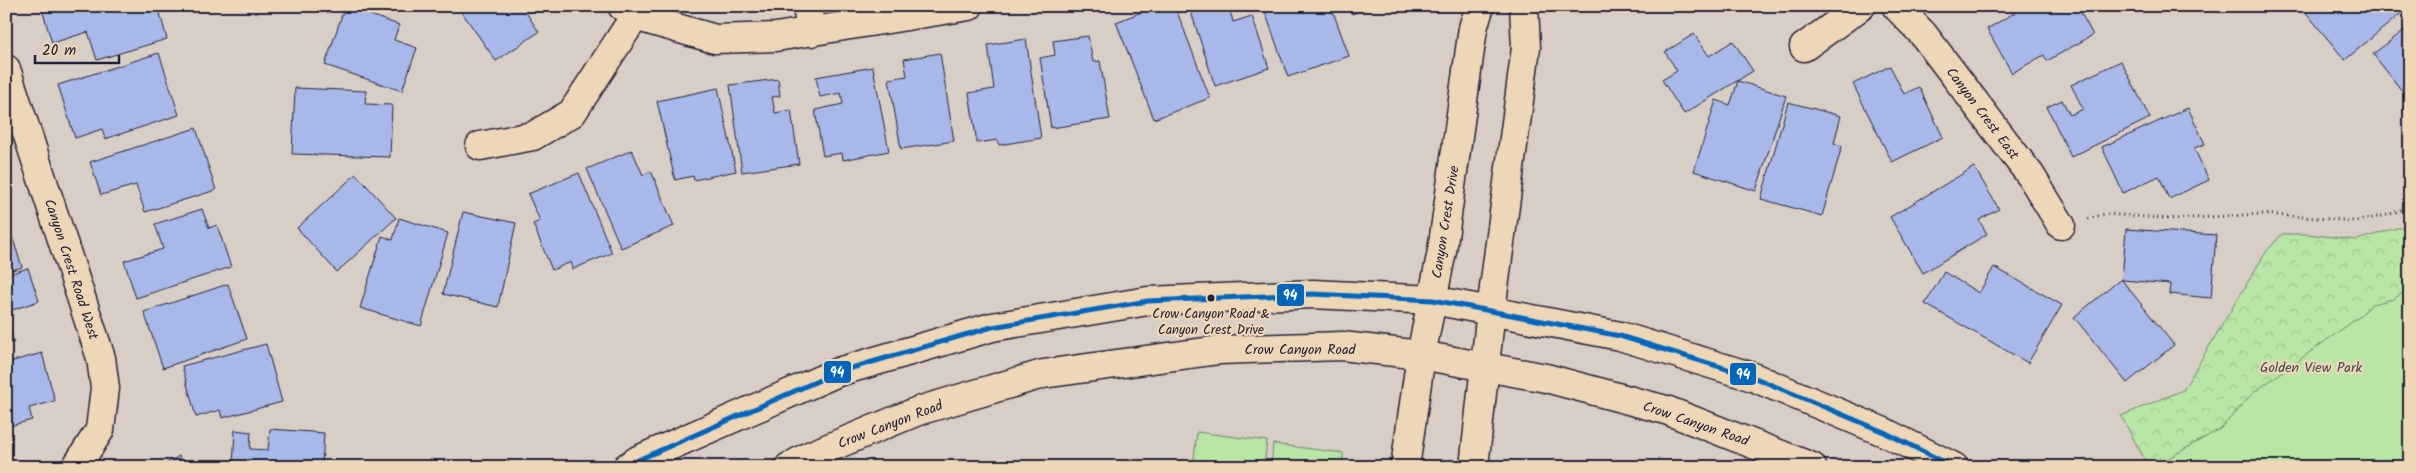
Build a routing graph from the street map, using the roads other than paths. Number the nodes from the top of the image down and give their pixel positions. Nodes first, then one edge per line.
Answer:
1 (969, 6) edge
2 (1480, 6) edge
3 (1524, 6) edge
4 (1861, 6) edge
5 (1896, 6) edge
6 (629, 11) edge
7 (810, 19) edge
8 (1804, 47) dead end
9 (6, 69) edge
10 (480, 146) dead end
11 (2061, 226) road end
12 (1433, 300) junction
13 (1491, 310) junction
14 (1421, 355) junction
15 (1486, 368) junction
16 (76, 467) edge
17 (627, 467) edge
18 (789, 467) edge
19 (1405, 467) edge
20 (1474, 467) edge
21 (1812, 467) edge
22 (1954, 467) edge

1 - 7 main road
2 - 12 main road, Canyon Crest Drive
3 - 13 main road
4 - 8 main road
5 - 11 main road, Canyon Crest East
6 - 7 main road
6 - 10 main road
9 - 16 main road, Canyon Crest Road West
12 - 13 main road
12 - 14 main road, Canyon Crest Drive
12 - 17 main road
13 - 15 main road
13 - 22 main road
14 - 15 main road, Crow Canyon Road
14 - 18 main road, Crow Canyon Road
14 - 19 main road, Canyon Crest Drive
15 - 20 main road
15 - 21 main road, Crow Canyon Road

